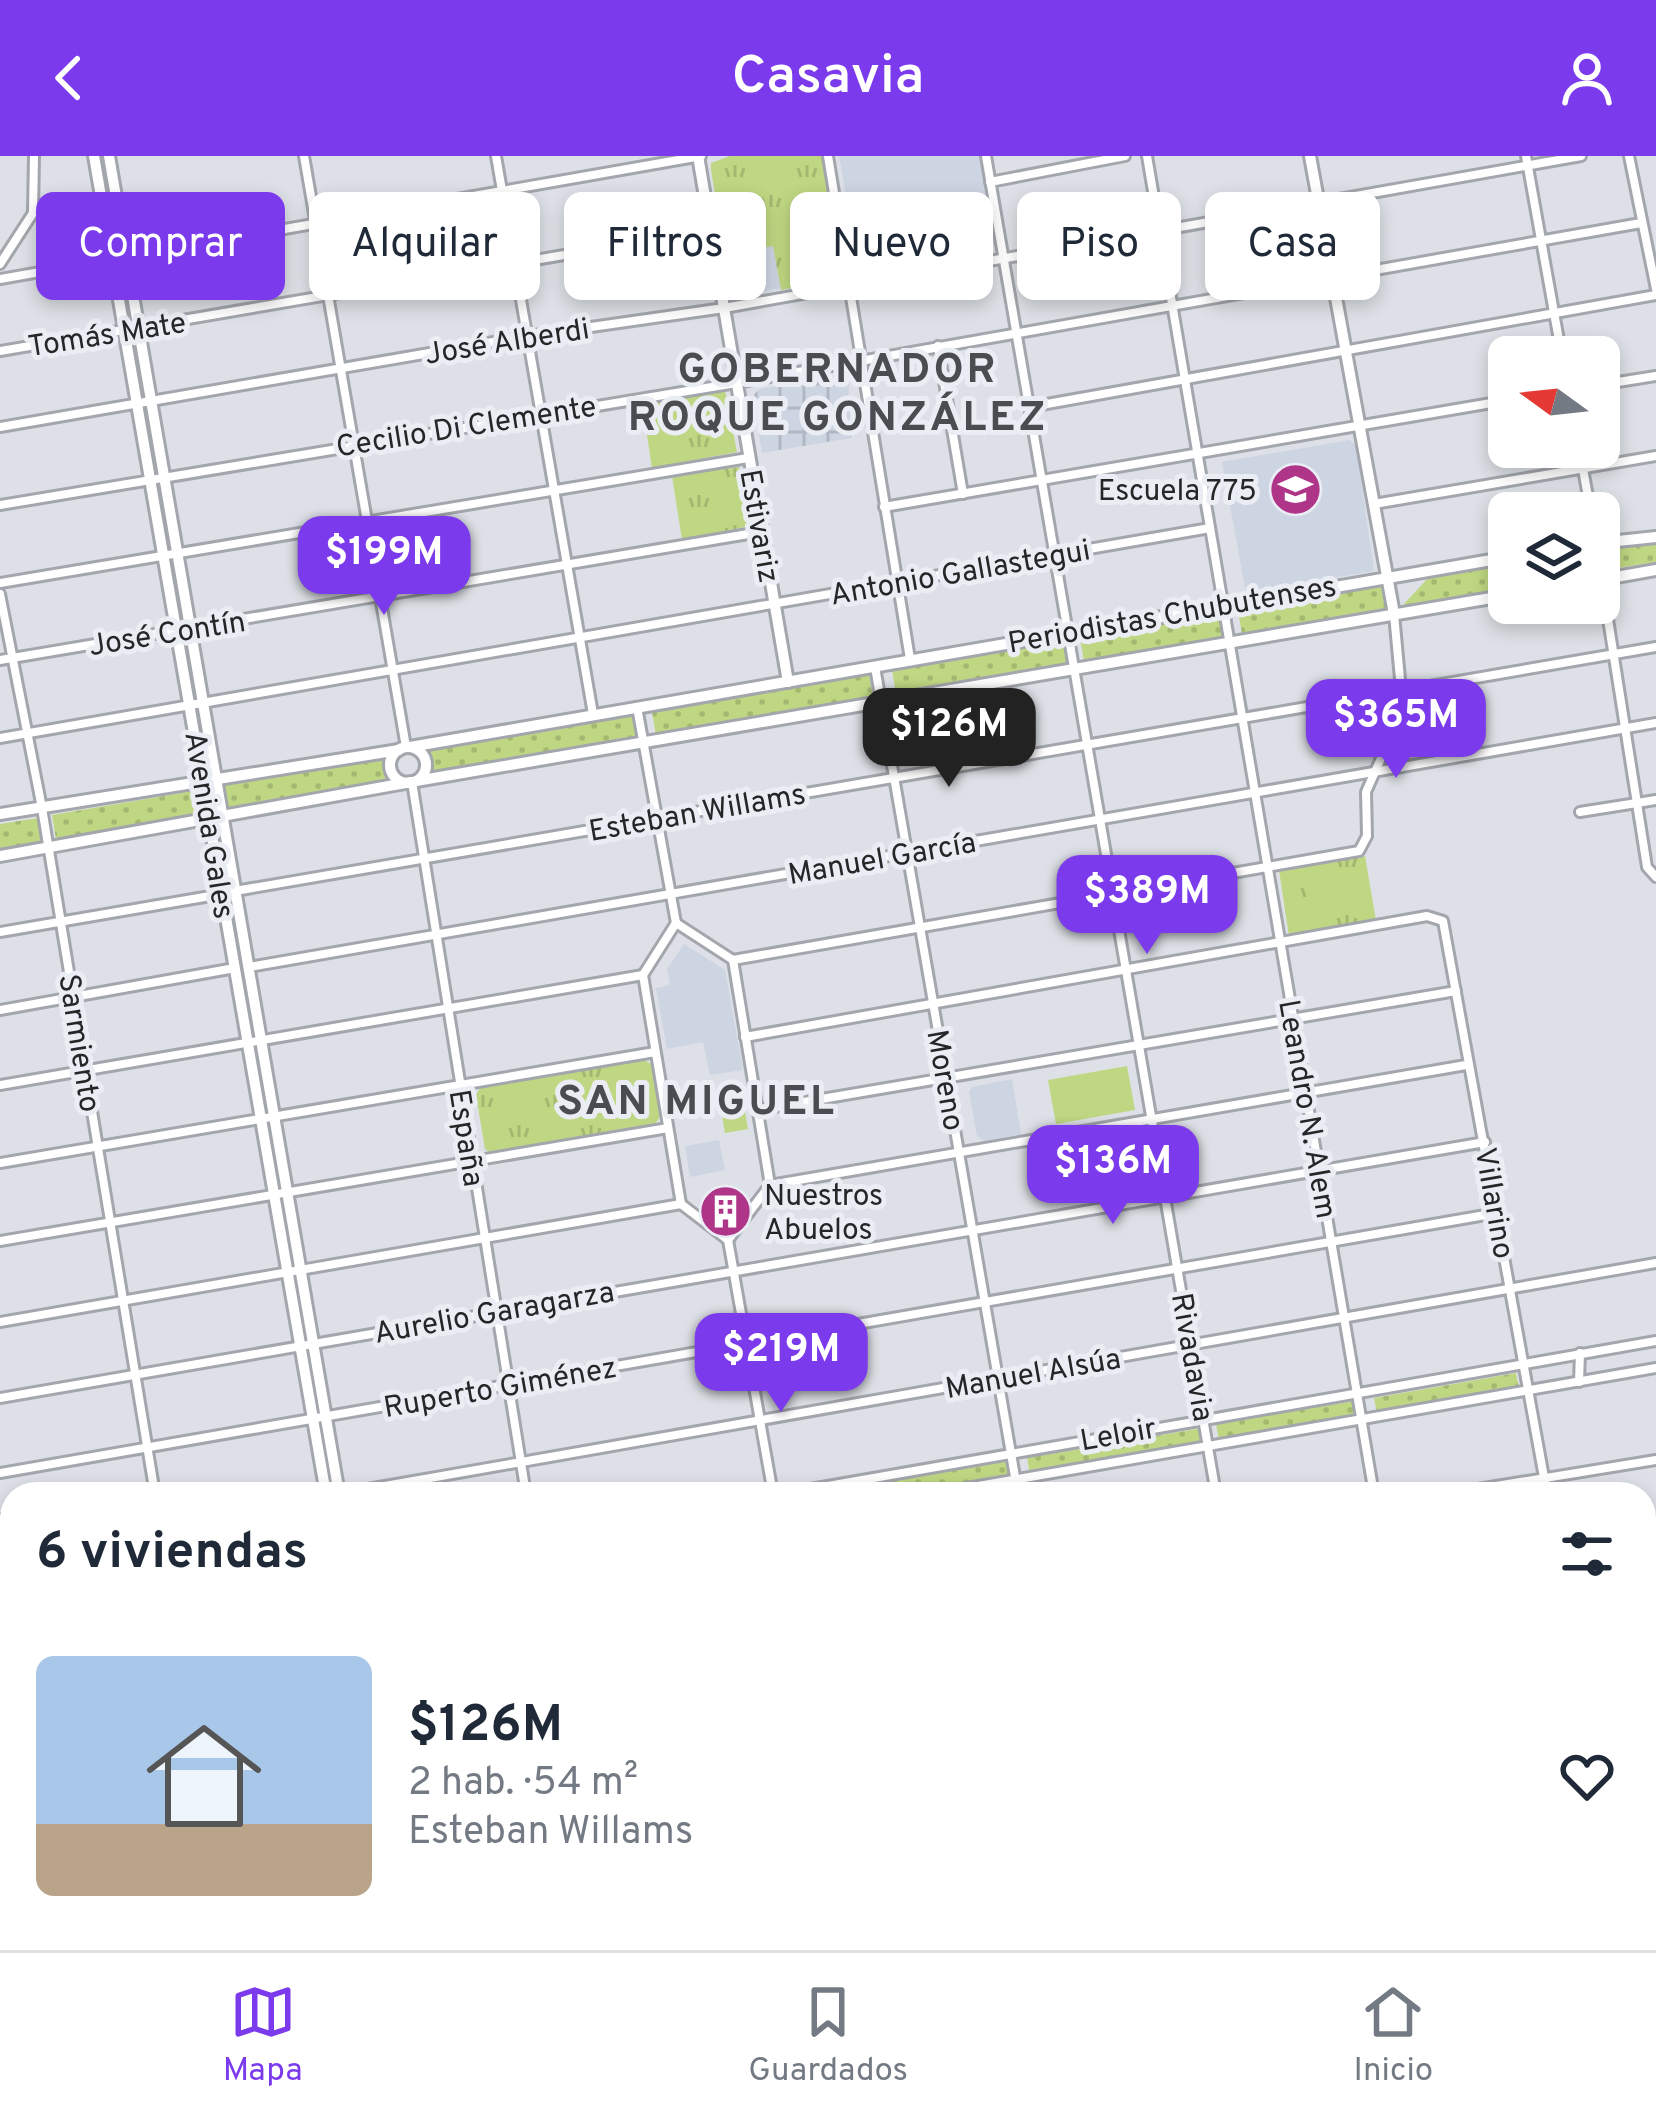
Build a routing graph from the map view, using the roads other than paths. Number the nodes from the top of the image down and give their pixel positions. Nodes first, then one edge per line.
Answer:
1 (34, 156) edge
2 (94, 156) edge
3 (109, 156) edge
4 (304, 156) edge
5 (496, 156) edge
6 (700, 156) edge
7 (828, 156) edge
8 (986, 156) edge
9 (1125, 156) edge
10 (1147, 156) edge
11 (1310, 156) edge
12 (1581, 156) edge
13 (1629, 156) edge
14 (1527, 161) edge
15 (990, 182) junction
16 (502, 191) junction
17 (103, 192) edge
18 (113, 192) edge
19 (310, 192) edge
20 (496, 192) edge
21 (705, 192) edge
22 (834, 192) edge
23 (1153, 192) edge
24 (1316, 192) edge
25 (1369, 192) edge
26 (1641, 223) junction
27 (1541, 240) junction
28 (1017, 253) edge
29 (1003, 255) junction
30 (993, 257) edge
31 (0, 264) edge
32 (1380, 271) edge
33 (36, 273) edge
34 (0, 280) edge
35 (1656, 292) edge
36 (790, 296) edge
37 (309, 299) edge
38 (122, 300) edge
39 (131, 300) edge
40 (329, 300) edge
41 (522, 300) edge
42 (723, 300) edge
43 (852, 300) edge
44 (1171, 300) edge
45 (1213, 300) edge
46 (1334, 300) edge
47 (1172, 307) junction
48 (724, 308) junction
49 (1554, 314) junction
50 (139, 329) junction
51 (125, 332) junction
52 (1017, 333) junction
53 (528, 336) junction
54 (1558, 336) edge
55 (938, 346) junction
56 (0, 351) edge
57 (1343, 352) junction
58 (858, 359) junction
59 (340, 368) junction
60 (1656, 376) edge
61 (1185, 380) junction
62 (1620, 382) edge
63 (736, 383) junction
64 (1488, 404) edge
65 (145, 406) junction
66 (1030, 407) junction
67 (541, 413) junction
68 (0, 427) edge
69 (1357, 428) junction
70 (354, 444) junction
71 (1197, 454) junction
72 (1656, 456) edge
73 (748, 458) junction
74 (1583, 469) junction
75 (158, 480) junction
76 (1042, 481) junction
77 (554, 487) junction
78 (1587, 492) edge
79 (964, 494) junction
80 (0, 505) edge
81 (1373, 505) junction
82 (884, 507) junction
83 (367, 519) junction
84 (1210, 528) junction
85 (760, 532) junction
86 (1656, 537) edge
87 (1620, 541) edge
88 (1055, 555) junction
89 (171, 556) junction
90 (1488, 560) edge
91 (567, 564) junction
92 (1656, 570) edge
93 (1385, 576) junction
94 (1620, 576) edge
95 (0, 583) edge
96 (897, 583) junction
97 (0, 594) edge
98 (380, 596) junction
99 (1488, 598) edge
100 (774, 606) junction
101 (1225, 607) junction
102 (1394, 614) junction
103 (1609, 624) edge
104 (184, 632) junction
105 (1069, 632) junction
106 (580, 639) junction
107 (1231, 642) junction
108 (1656, 647) edge
109 (1615, 654) junction
110 (5, 659) edge
111 (910, 659) junction
112 (874, 666) junction
113 (1075, 668) junction
114 (393, 673) junction
115 (788, 682) junction
116 (1401, 690) junction
117 (1373, 695) junction
118 (880, 702) junction
119 (205, 705) junction
120 (637, 707) junction
121 (191, 710) junction
122 (593, 714) junction
123 (1243, 718) junction
124 (1656, 723) edge
125 (1628, 727) junction
126 (27, 734) junction
127 (0, 739) edge
128 (643, 742) junction
129 (1088, 744) junction
130 (405, 748) junction
131 (1377, 770) junction
132 (894, 778) junction
133 (413, 782) junction
134 (210, 783) junction
135 (1254, 792) junction
136 (1656, 800) edge
137 (1639, 803) junction
138 (41, 808) junction
139 (1580, 812) dead end
140 (0, 814) edge
141 (224, 817) junction
142 (1101, 818) junction
143 (209, 819) junction
144 (657, 819) junction
145 (48, 847) junction
146 (907, 854) junction
147 (0, 856) edge
148 (421, 860) junction
149 (1267, 867) junction
150 (1655, 877) edge
151 (236, 891) junction
152 (1114, 893) junction
153 (221, 894) junction
154 (671, 896) junction
155 (60, 922) junction
156 (676, 923) junction
157 (920, 927) junction
158 (0, 932) edge
159 (435, 935) junction
160 (1280, 943) junction
161 (733, 960) junction
162 (249, 967) junction
163 (235, 968) junction
164 (1128, 970) junction
165 (643, 975) junction
166 (1456, 991) junction
167 (73, 997) junction
168 (933, 1003) junction
169 (447, 1008) junction
170 (0, 1010) edge
171 (1293, 1019) junction
172 (745, 1036) junction
173 (262, 1041) junction
174 (247, 1044) junction
175 (1140, 1045) junction
176 (655, 1052) junction
177 (1466, 1065) junction
178 (85, 1069) junction
179 (946, 1078) junction
180 (0, 1085) edge
181 (459, 1087) junction
182 (1305, 1093) junction
183 (758, 1110) junction
184 (274, 1118) junction
185 (1153, 1119) junction
186 (260, 1120) junction
187 (668, 1128) junction
188 (1485, 1142) junction
189 (98, 1146) junction
190 (958, 1152) junction
191 (471, 1161) junction
192 (0, 1163) edge
193 (1318, 1169) junction
194 (770, 1186) junction
195 (288, 1194) junction
196 (274, 1196) junction
197 (1166, 1196) junction
198 (681, 1204) junction
199 (1497, 1214) junction
200 (110, 1222) junction
201 (972, 1229) junction
202 (482, 1235) junction
203 (728, 1240) junction
204 (0, 1241) edge
205 (1331, 1242) junction
206 (1656, 1263) edge
207 (301, 1268) junction
208 (1178, 1269) junction
209 (287, 1271) junction
210 (734, 1271) junction
211 (1511, 1290) junction
212 (123, 1301) junction
213 (985, 1303) junction
214 (495, 1310) junction
215 (1344, 1319) junction
216 (0, 1322) edge
217 (1656, 1340) edge
218 (314, 1343) junction
219 (747, 1344) junction
220 (1191, 1346) junction
221 (300, 1347) junction
222 (1580, 1353) junction
223 (1525, 1363) junction
224 (1656, 1369) edge
225 (136, 1374) junction
226 (998, 1379) junction
227 (1579, 1382) junction
228 (508, 1385) junction
229 (1358, 1391) junction
230 (1530, 1391) junction
231 (0, 1398) edge
232 (1203, 1418) junction
233 (1362, 1419) junction
234 (320, 1420) junction
235 (760, 1420) junction
236 (1208, 1444) junction
237 (148, 1448) junction
238 (1011, 1453) junction
239 (1656, 1460) edge
240 (521, 1462) junction
241 (0, 1473) edge
242 (1544, 1477) junction
243 (1015, 1479) junction
244 (153, 1482) edge
245 (325, 1482) edge
246 (336, 1482) edge
247 (407, 1482) edge
248 (524, 1482) edge
249 (771, 1482) edge
250 (849, 1482) edge
251 (998, 1482) edge
252 (1016, 1482) edge
253 (1214, 1482) edge
254 (1372, 1482) edge
255 (1515, 1482) edge
256 (1545, 1482) edge

1 - 31 street
2 - 17 street, Avenida Gales
3 - 18 street, Avenida Gales
4 - 19 street
5 - 16 street
6 - 16 street
6 - 21 street, Estivariz
7 - 22 street
8 - 15 street, Rivadavia
9 - 15 street
10 - 23 street, Leandro N. Alem
11 - 24 street
12 - 14 street, José Alberdi
13 - 26 street
14 - 25 street, José Alberdi
14 - 27 street
15 - 29 street, Rivadavia
16 - 20 street
26 - 27 street, Cecilio Di Clemente
26 - 35 street
27 - 32 street, Cecilio Di Clemente
27 - 49 street
28 - 29 street, José Alberdi
29 - 30 street, José Alberdi
29 - 52 street, Rivadavia
33 - 34 street
35 - 49 street
36 - 48 street, José Alberdi
37 - 50 street, Tomás Mate
38 - 51 street, Avenida Gales
39 - 50 street, Avenida Gales
40 - 59 street
41 - 53 street
42 - 48 street, Estivariz
43 - 58 street
44 - 47 street, Leandro N. Alem
45 - 47 street, Cecilio Di Clemente
46 - 57 street
47 - 52 street, Cecilio Di Clemente
47 - 61 street, Leandro N. Alem
48 - 53 street, José Alberdi
48 - 63 street, Estivariz
49 - 54 street
49 - 57 street
50 - 51 street, Tomás Mate
50 - 65 street, Avenida Gales
51 - 56 street, Tomás Mate
51 - 65 street, Avenida Gales
52 - 55 street, Cecilio Di Clemente
52 - 66 street, Rivadavia
53 - 59 street, José Alberdi
53 - 67 street
55 - 58 street, Cecilio Di Clemente
55 - 79 street
57 - 61 street
57 - 69 street
58 - 63 street, Cecilio Di Clemente
58 - 82 street
59 - 65 street, José Alberdi
59 - 70 street
60 - 62 street
61 - 66 street
61 - 71 street, Leandro N. Alem
63 - 67 street, Cecilio Di Clemente
63 - 73 street, Estivariz
64 - 69 street
65 - 68 street, José Alberdi
65 - 75 street, Avenida Gales
66 - 76 street, Rivadavia
67 - 70 street, Cecilio Di Clemente
67 - 77 street
69 - 71 street
69 - 81 street
70 - 75 street, Cecilio Di Clemente
70 - 83 street
71 - 76 street
71 - 84 street, Leandro N. Alem
72 - 74 street
73 - 77 street
73 - 85 street, Estivariz
74 - 78 street
74 - 81 street
75 - 80 street, Cecilio Di Clemente
75 - 89 street, Avenida Gales
76 - 79 street
76 - 88 street, Rivadavia
77 - 83 street
77 - 91 street
79 - 82 street
81 - 93 street
82 - 96 street
83 - 89 street
83 - 98 street
84 - 88 street, Antonio Gallastegui
84 - 101 street, Leandro N. Alem
85 - 91 street, José Contín
85 - 100 street, Estivariz
86 - 87 street
88 - 96 street, Antonio Gallastegui
88 - 105 street, Rivadavia
89 - 95 street
89 - 104 street, Avenida Gales
90 - 93 street, Periodistas Chubutenses
91 - 98 street, José Contín
91 - 106 street
92 - 94 street
93 - 101 street, Periodistas Chubutenses
93 - 102 street
96 - 100 street, Antonio Gallastegui
96 - 111 street
97 - 110 street, Sarmiento
98 - 104 street, José Contín
98 - 114 street
99 - 102 street, Periodistas Chubutenses
100 - 106 street, Antonio Gallastegui
100 - 115 street, Estivariz
101 - 105 street, Periodistas Chubutenses
101 - 107 street, Leandro N. Alem
102 - 107 street, Periodistas Chubutenses
102 - 116 street
103 - 109 street
104 - 110 street, José Contín
104 - 119 street, Avenida Gales
104 - 121 street, Avenida Gales
105 - 111 street, Periodistas Chubutenses
105 - 113 street, Rivadavia
106 - 114 street, Antonio Gallastegui
106 - 122 street
107 - 113 street, Periodistas Chubutenses
107 - 123 street, Leandro N. Alem
108 - 109 street, Esteban Willams
109 - 116 street, Esteban Willams
109 - 125 street
110 - 126 street, Sarmiento
111 - 112 street, Periodistas Chubutenses
112 - 115 street, Periodistas Chubutenses
112 - 118 street, Moreno
113 - 118 street, Periodistas Chubutenses
113 - 129 street, Rivadavia
114 - 119 street, Antonio Gallastegui
114 - 130 street
115 - 120 street, Periodistas Chubutenses
116 - 117 street, Esteban Willams
117 - 123 street, Esteban Willams
117 - 131 street
118 - 128 street, Periodistas Chubutenses
118 - 132 street, Moreno
119 - 121 street, Antonio Gallastegui
119 - 134 street, Avenida Gales
120 - 122 street, Periodistas Chubutenses
120 - 128 street
121 - 126 street, Antonio Gallastegui
121 - 134 street, Avenida Gales
122 - 130 street, Periodistas Chubutenses
123 - 129 street, Esteban Willams
123 - 135 street, Leandro N. Alem
124 - 125 street, Manuel García
125 - 131 street, Manuel García
125 - 137 street
126 - 127 street, Antonio Gallastegui
126 - 138 street, Sarmiento
128 - 133 street, Periodistas Chubutenses
128 - 144 street
129 - 132 street, Esteban Willams
129 - 142 street, Rivadavia
130 - 133 street
130 - 133 street
130 - 134 street, Periodistas Chubutenses
131 - 135 street, Manuel García
131 - 149 street
132 - 144 street, Esteban Willams
132 - 146 street, Moreno
133 - 141 street, Periodistas Chubutenses
133 - 148 street, España
134 - 138 street, Periodistas Chubutenses
134 - 141 street, Avenida Gales
134 - 143 street, Avenida Gales
135 - 142 street, Manuel García
135 - 149 street, Leandro N. Alem
136 - 137 street
137 - 139 street
137 - 150 street
138 - 140 street, Periodistas Chubutenses
138 - 145 street, Sarmiento
141 - 143 street, Periodistas Chubutenses
141 - 151 street, Avenida Gales
142 - 146 street, Manuel García
142 - 152 street, Rivadavia
143 - 145 street, Periodistas Chubutenses
143 - 153 street, Avenida Gales
144 - 148 street, Esteban Willams
144 - 154 street
145 - 147 street, Periodistas Chubutenses
145 - 155 street, Sarmiento
146 - 154 street, Manuel García
146 - 157 street, Moreno
148 - 151 street, Esteban Willams
148 - 159 street, España
149 - 152 street
149 - 160 street, Leandro N. Alem
151 - 162 street, Avenida Gales
152 - 157 street
152 - 164 street, Rivadavia
153 - 155 street
153 - 163 street, Avenida Gales
154 - 156 street
154 - 159 street, Manuel García
155 - 158 street
155 - 167 street, Sarmiento
156 - 161 street
156 - 165 street
157 - 161 street
157 - 168 street, Moreno
159 - 162 street, Manuel García
159 - 169 street, España
160 - 164 street
160 - 166 street, Villarino
160 - 171 street, Leandro N. Alem
161 - 172 street
162 - 173 street, Avenida Gales
163 - 167 street
163 - 174 street, Avenida Gales
164 - 168 street
164 - 175 street, Rivadavia
165 - 169 street
165 - 176 street
166 - 171 street
166 - 177 street, Villarino
167 - 170 street
167 - 178 street, Sarmiento
168 - 172 street
168 - 179 street, Moreno
169 - 173 street
169 - 181 street, España
171 - 175 street
171 - 182 street, Leandro N. Alem
172 - 183 street
173 - 174 street
173 - 184 street, Avenida Gales
174 - 178 street
174 - 186 street, Avenida Gales
175 - 179 street
175 - 185 street, Rivadavia
176 - 181 street
176 - 187 street
177 - 182 street
177 - 188 street, Villarino
178 - 180 street
178 - 189 street, Sarmiento
179 - 183 street
179 - 190 street, Moreno
181 - 184 street
181 - 191 street, España
182 - 185 street
182 - 193 street, Leandro N. Alem
183 - 194 street
184 - 186 street
184 - 195 street, Avenida Gales
185 - 190 street
185 - 197 street, Rivadavia
186 - 189 street
186 - 196 street, Avenida Gales
187 - 191 street
187 - 198 street
188 - 193 street, Aurelio Garagarza
188 - 199 street, Villarino
189 - 192 street
189 - 200 street, Sarmiento
190 - 194 street
190 - 201 street, Moreno
191 - 195 street
191 - 202 street, España
193 - 197 street, Aurelio Garagarza
193 - 205 street, Leandro N. Alem
194 - 203 street
195 - 196 street
195 - 207 street, Avenida Gales
196 - 200 street
196 - 209 street, Avenida Gales
197 - 201 street, Aurelio Garagarza
197 - 208 street, Rivadavia
198 - 202 street
198 - 203 street
199 - 205 street, Ruperto Giménez
199 - 211 street, Villarino
200 - 204 street
200 - 212 street, Sarmiento
201 - 210 street, Aurelio Garagarza
201 - 213 street, Moreno
202 - 207 street
202 - 214 street, España
203 - 210 street
205 - 208 street, Ruperto Giménez
205 - 215 street, Leandro N. Alem
206 - 211 street, Manuel Alsúa
207 - 209 street
207 - 218 street, Avenida Gales
208 - 213 street, Ruperto Giménez
208 - 220 street, Rivadavia
209 - 212 street
209 - 221 street, Avenida Gales
210 - 214 street, Aurelio Garagarza
210 - 219 street
211 - 215 street, Manuel Alsúa
211 - 223 street, Villarino
212 - 216 street
212 - 225 street, Sarmiento
213 - 219 street, Ruperto Giménez
213 - 226 street, Moreno
214 - 218 street, Aurelio Garagarza
214 - 228 street, España
215 - 220 street, Manuel Alsúa
215 - 229 street, Leandro N. Alem
217 - 222 street, Leloir
218 - 221 street, Aurelio Garagarza
218 - 234 street, Avenida Gales
219 - 228 street, Ruperto Giménez
219 - 235 street
220 - 226 street, Manuel Alsúa
220 - 232 street, Rivadavia
221 - 225 street, Aurelio Garagarza
221 - 234 street, Avenida Gales
222 - 223 street, Leloir
222 - 227 street
223 - 229 street, Leloir
223 - 230 street, Villarino
224 - 227 street, Leloir
225 - 231 street, Aurelio Garagarza
225 - 237 street, Sarmiento
226 - 235 street, Manuel Alsúa
226 - 238 street, Moreno
227 - 230 street, Leloir
228 - 234 street, Ruperto Giménez
228 - 240 street, España
229 - 232 street, Leloir
229 - 233 street, Leandro N. Alem
230 - 233 street, Leloir
230 - 242 street, Villarino
232 - 236 street, Rivadavia
232 - 238 street, Leloir
233 - 236 street, Leloir
233 - 254 street, Leandro N. Alem
234 - 237 street, Ruperto Giménez
234 - 245 street, Avenida Gales
234 - 246 street, Avenida Gales
235 - 240 street, Manuel Alsúa
235 - 249 street
236 - 243 street, Leloir
236 - 253 street, Rivadavia
237 - 241 street, Ruperto Giménez
237 - 244 street, Sarmiento
238 - 243 street, Moreno
238 - 250 street, Leloir
239 - 242 street
240 - 247 street, Manuel Alsúa
240 - 248 street, España
242 - 255 street
242 - 256 street, Villarino
243 - 251 street, Leloir
243 - 252 street, Moreno

